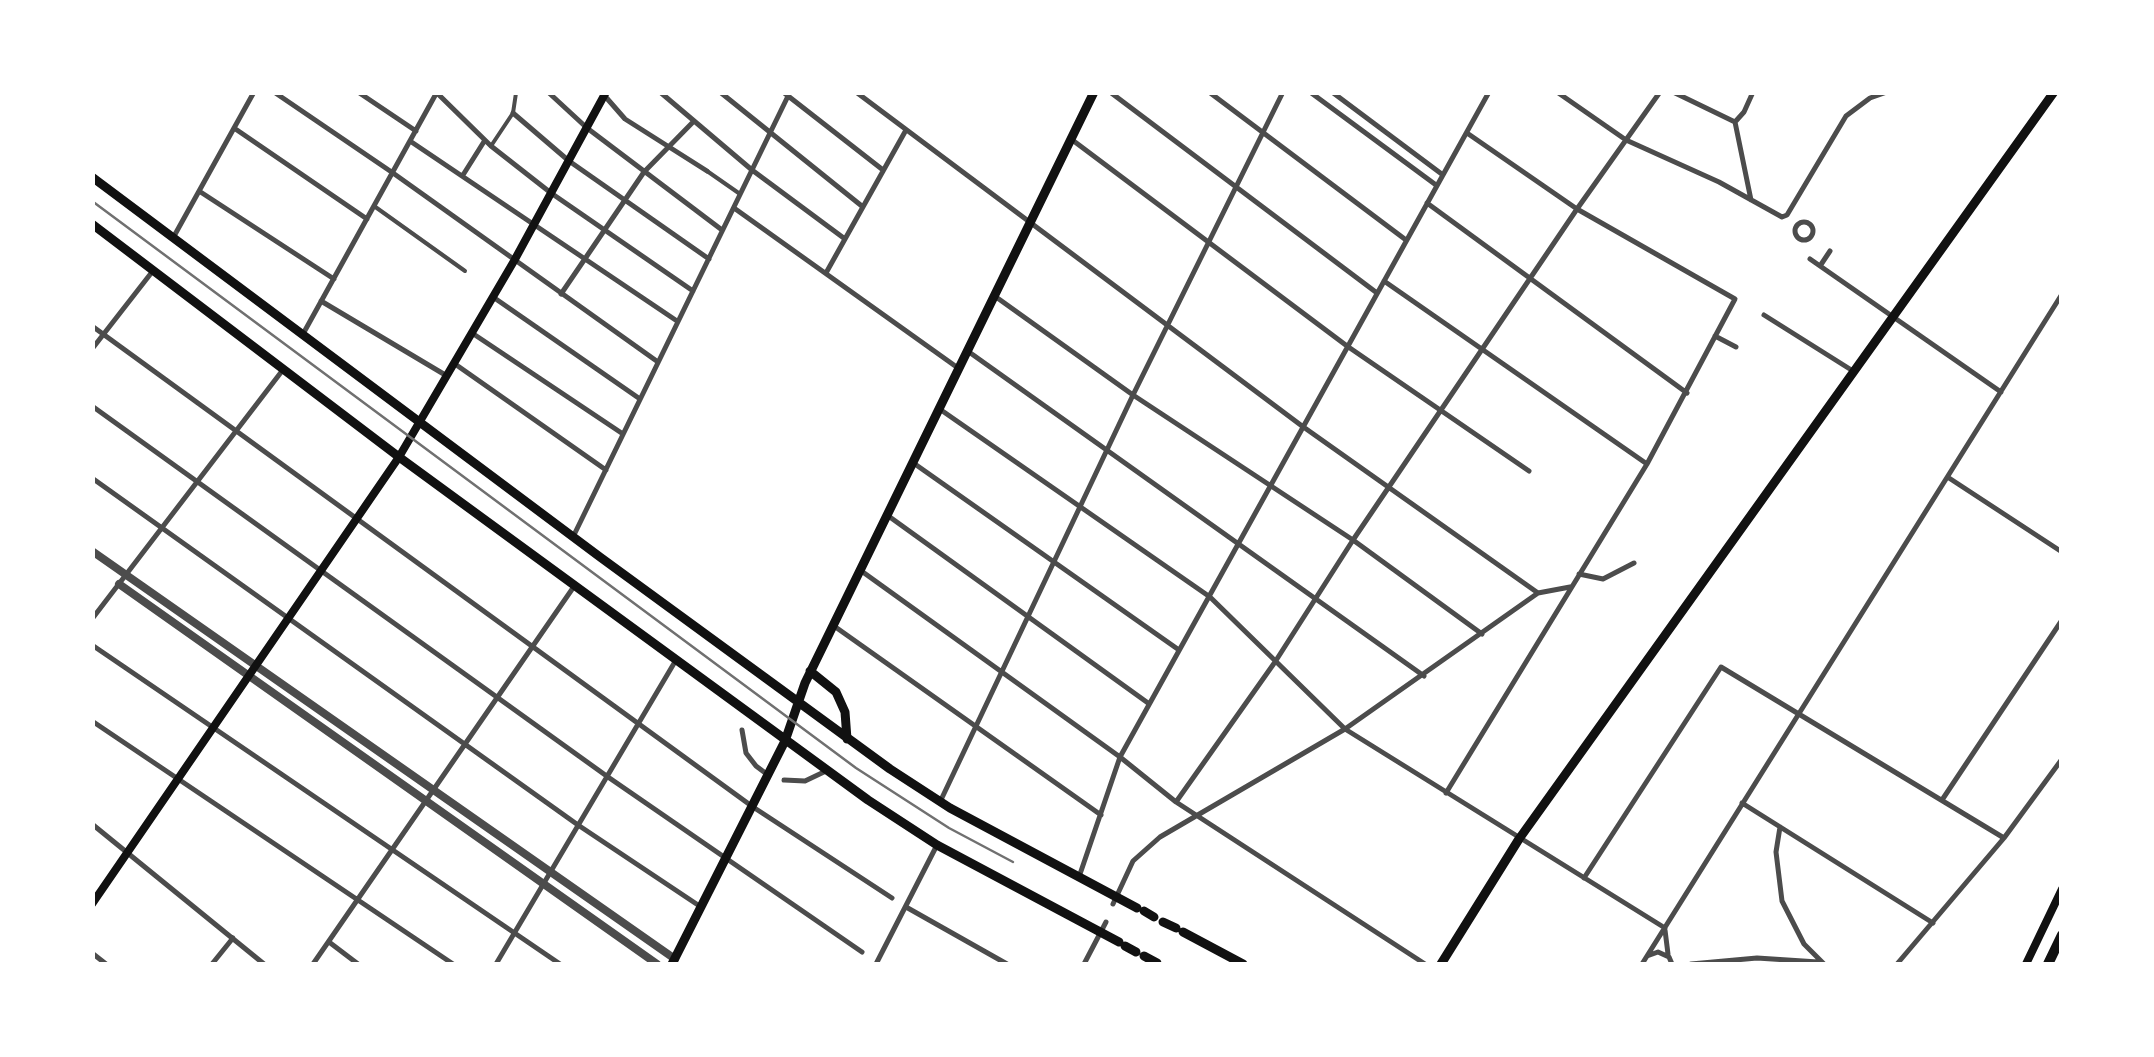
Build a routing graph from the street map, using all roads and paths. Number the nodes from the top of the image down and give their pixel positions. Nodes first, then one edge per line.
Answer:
1 (254, 92) edge
2 (274, 92) edge
3 (358, 92) edge
4 (548, 92) edge
5 (660, 92) edge
6 (720, 92) edge
7 (856, 92) edge
8 (1094, 92) edge
9 (1110, 92) edge
10 (1210, 92) edge
11 (1283, 92) edge
12 (1310, 92) edge
13 (1332, 92) edge
14 (1489, 92) edge
15 (1557, 92) edge
16 (1660, 92) edge
17 (1673, 92) edge
18 (1753, 92) edge
19 (1860, 92) edge
20 (1887, 92) edge
21 (437, 93) edge
22 (516, 93) edge
23 (604, 93) edge
24 (2058, 93) edge
25 (787, 94) edge
26 (1870, 98) junction
27 (513, 113) junction
28 (694, 120) junction
29 (1735, 122) junction
30 (234, 128) junction
31 (587, 128) junction
32 (906, 130) junction
33 (416, 131) junction
34 (1263, 133) junction
35 (1467, 133) junction
36 (770, 134) junction
37 (1071, 138) junction
38 (1626, 140) junction
39 (410, 141) junction
40 (488, 143) junction
41 (666, 146) junction
42 (569, 160) junction
43 (752, 170) junction
44 (884, 170) junction
45 (707, 171) joint
46 (392, 172) junction
47 (644, 172) junction
48 (1443, 174) junction
49 (462, 176) junction
50 (92, 177) edge
51 (1437, 186) junction
52 (1234, 187) junction
53 (199, 191) junction
54 (550, 193) junction
55 (740, 194) junction
56 (624, 200) junction
57 (1752, 200) junction
58 (1427, 203) junction
59 (374, 206) junction
60 (863, 206) junction
61 (734, 208) junction
62 (1577, 209) junction
63 (1787, 215) junction
64 (366, 219) junction
65 (1030, 222) junction
66 (1799, 223) dead end
67 (92, 224) edge
68 (534, 224) junction
69 (604, 229) junction
70 (723, 230) junction
71 (173, 238) junction
72 (845, 239) junction
73 (1406, 240) junction
74 (1208, 242) junction
75 (1830, 251) dead end
76 (584, 258) junction
77 (709, 259) junction
78 (1810, 260) dead end
79 (514, 261) junction
80 (1820, 266) junction
81 (153, 270) junction
82 (465, 271) dead end
83 (826, 273) junction
84 (334, 279) junction
85 (1531, 280) junction
86 (1384, 281) junction
87 (693, 290) junction
88 (1377, 293) junction
89 (561, 294) junction
90 (2062, 294) edge
91 (994, 296) junction
92 (493, 298) junction
93 (321, 301) junction
94 (1764, 316) dead end
95 (1892, 317) junction
96 (678, 322) junction
97 (92, 326) edge
98 (1168, 327) junction
99 (472, 332) junction
100 (104, 334) junction
101 (303, 334) junction
102 (1716, 336) junction
103 (1348, 346) junction
104 (92, 348) edge
105 (1736, 348) dead end
106 (967, 350) junction
107 (1482, 350) junction
108 (658, 362) junction
109 (454, 364) junction
110 (958, 368) junction
111 (284, 369) junction
112 (1853, 371) junction
113 (446, 376) junction
114 (2001, 392) junction
115 (1686, 393) junction
116 (1133, 395) junction
117 (640, 399) junction
118 (92, 406) edge
119 (939, 408) junction
120 (1441, 411) junction
121 (420, 422) junction
122 (1302, 426) junction
123 (235, 432) junction
124 (623, 434) junction
125 (1106, 451) junction
126 (399, 457) junction
127 (912, 462) junction
128 (1646, 464) junction
129 (606, 470) junction
130 (1528, 471) dead end
131 (92, 478) edge
132 (1949, 478) junction
133 (196, 483) junction
134 (1270, 486) junction
135 (1389, 488) junction
136 (1080, 506) junction
137 (887, 515) junction
138 (358, 520) junction
139 (161, 529) junction
140 (573, 537) junction
141 (1353, 540) junction
142 (1238, 544) junction
143 (92, 551) edge
144 (2062, 552) edge
145 (1054, 562) junction
146 (1634, 563) dead end
147 (860, 570) junction
148 (322, 572) junction
149 (1579, 574) junction
150 (126, 575) junction
151 (119, 584) junction
152 (575, 585) junction
153 (1570, 588) junction
154 (1538, 594) junction
155 (1210, 597) junction
156 (1316, 598) junction
157 (1027, 618) junction
158 (92, 619) edge
159 (290, 620) junction
160 (2062, 620) edge
161 (833, 626) junction
162 (1482, 634) junction
163 (92, 644) edge
164 (533, 645) junction
165 (1179, 650) junction
166 (676, 660) junction
167 (1275, 662) junction
168 (258, 666) junction
169 (810, 671) junction
170 (1001, 673) junction
171 (250, 676) junction
172 (1424, 676) junction
173 (496, 698) junction
174 (797, 702) junction
175 (1148, 704) junction
176 (1800, 713) junction
177 (92, 720) edge
178 (640, 723) junction
179 (215, 728) junction
180 (975, 728) junction
181 (1344, 729) junction
182 (742, 730) dead end
183 (847, 739) junction
184 (785, 741) junction
185 (464, 744) junction
186 (1120, 757) junction
187 (2062, 759) edge
188 (826, 770) junction
189 (768, 775) junction
190 (180, 778) junction
191 (608, 778) junction
192 (784, 780) dead end
193 (433, 790) junction
194 (1446, 793) junction
195 (426, 800) junction
196 (1942, 800) junction
197 (940, 802) junction
198 (1176, 802) junction
199 (1742, 803) junction
200 (752, 806) junction
201 (1101, 815) junction
202 (1198, 817) junction
203 (92, 824) edge
204 (578, 825) junction
205 (1780, 827) junction
206 (2004, 838) junction
207 (1520, 839) junction
208 (937, 845) junction
209 (393, 848) junction
210 (129, 851) junction
211 (725, 860) junction
212 (550, 873) junction
213 (1079, 877) junction
214 (1584, 878) junction
215 (543, 882) junction
216 (2062, 889) edge
217 (358, 898) junction
218 (892, 898) dead end
219 (1114, 900) junction
220 (92, 904) edge
221 (701, 907) junction
222 (906, 907) junction
223 (1106, 922) dead end
224 (1932, 923) junction
225 (1665, 928) junction
226 (1101, 933) junction
227 (514, 934) junction
228 (2062, 935) edge
229 (233, 938) junction
230 (328, 942) junction
231 (862, 952) dead end
232 (92, 953) edge
233 (1668, 957) junction
234 (676, 962) edge
235 (1643, 962) edge
236 (1157, 963) edge
237 (106, 964) edge
238 (212, 964) edge
239 (264, 964) edge
240 (313, 964) edge
241 (358, 964) edge
242 (453, 964) edge
243 (496, 964) edge
244 (560, 964) edge
245 (657, 964) edge
246 (877, 964) edge
247 (1007, 964) edge
248 (1084, 964) edge
249 (1243, 964) edge
250 (1425, 964) edge
251 (1441, 964) edge
252 (1672, 964) edge
253 (1691, 964) edge
254 (1822, 964) edge
255 (1898, 964) edge
256 (2026, 964) edge
257 (2046, 964) edge

1 - 30 street
2 - 46 street
3 - 33 street
4 - 31 street
5 - 28 street
6 - 36 street
7 - 32 street
8 - 37 main road
9 - 52 street
10 - 34 street
11 - 34 street
12 - 51 street
13 - 48 street
14 - 35 street
15 - 38 street
16 - 38 street
17 - 29 street
18 - 29 street
19 - 26 street
20 - 26 street
21 - 33 street
21 - 40 street
22 - 27 street
23 - 31 main road
23 - 41 street
24 - 95 main road
25 - 36 street
25 - 44 street
26 - 63 street
27 - 40 street
27 - 42 street
28 - 41 street
28 - 43 street
29 - 57 street
30 - 53 street
30 - 64 street
31 - 42 main road
31 - 47 street
32 - 44 street
32 - 65 street
33 - 39 street
34 - 52 street
34 - 73 street
35 - 48 street
35 - 62 street
36 - 43 street
36 - 60 street
37 - 65 main road
37 - 74 street
38 - 57 street
38 - 62 street
39 - 46 street
39 - 49 street
40 - 49 street
40 - 54 street
41 - 45 street
41 - 47 street
42 - 54 main road
42 - 56 street
43 - 55 street
43 - 72 street
44 - 60 street
45 - 55 street
46 - 59 street
46 - 79 street
47 - 56 street
47 - 70 street
48 - 51 street
49 - 68 street
50 - 71 main road
51 - 58 street
52 - 74 street
52 - 88 street
53 - 71 street
53 - 84 street
54 - 68 main road
54 - 69 street
55 - 61 street
56 - 69 street
56 - 77 street
57 - 63 street
58 - 73 street
58 - 85 street
59 - 64 street
59 - 82 street
60 - 72 street
61 - 70 street
61 - 83 street
62 - 85 street
62 - 102 street
63 - 66 street
64 - 84 street
65 - 91 main road
65 - 98 street
67 - 81 main road
68 - 76 street
68 - 79 main road
69 - 76 street
69 - 87 street
70 - 77 street
71 - 101 main road
72 - 83 street
73 - 86 street
74 - 98 street
74 - 103 street
75 - 80 street
76 - 89 street
76 - 96 street
77 - 87 street
78 - 80 street
79 - 89 street
79 - 92 main road
80 - 95 street
81 - 100 street
81 - 111 main road
83 - 110 street
84 - 93 street
85 - 107 street
85 - 115 street
86 - 88 street
86 - 107 street
87 - 96 street
88 - 103 street
89 - 108 street
90 - 114 street
91 - 106 main road
91 - 116 street
92 - 99 main road
92 - 117 street
93 - 101 street
93 - 113 street
94 - 112 street
95 - 112 main road
95 - 114 street
96 - 108 street
97 - 100 street
98 - 116 street
98 - 122 street
99 - 109 main road
99 - 124 street
100 - 104 street
100 - 123 street
101 - 121 main road
102 - 105 street
102 - 115 street
103 - 120 street
103 - 122 street
106 - 110 main road
106 - 125 street
107 - 120 street
107 - 128 street
108 - 117 street
109 - 113 main road
109 - 129 street
110 - 119 main road
111 - 123 street
111 - 126 main road
112 - 207 main road
113 - 121 main road
114 - 132 street
115 - 128 street
116 - 125 street
116 - 134 street
117 - 124 street
118 - 133 street
119 - 127 main road
119 - 136 street
120 - 130 street
120 - 135 street
121 - 126 main road
121 - 140 main road
122 - 134 street
122 - 135 street
123 - 133 street
123 - 138 street
124 - 129 street
125 - 136 street
125 - 142 street
126 - 138 main road
126 - 152 main road
127 - 137 main road
127 - 145 street
128 - 149 street
129 - 140 street
131 - 139 street
132 - 144 street
132 - 176 street
133 - 139 street
133 - 148 street
134 - 141 street
134 - 142 street
135 - 141 street
135 - 154 street
136 - 145 street
136 - 155 street
137 - 147 main road
137 - 157 street
138 - 148 main road
138 - 164 street
139 - 150 street
139 - 159 street
140 - 174 main road
141 - 156 street
141 - 162 street
142 - 155 street
142 - 156 street
143 - 150 street
145 - 157 street
145 - 165 street
146 - 149 street
147 - 161 main road
147 - 170 street
148 - 159 main road
148 - 173 street
149 - 153 street
150 - 151 street
150 - 168 street
151 - 158 street
151 - 171 street
152 - 164 street
152 - 166 main road
153 - 154 street
153 - 194 street
154 - 162 street
155 - 165 street
155 - 167 street
156 - 167 street
156 - 172 street
157 - 170 street
157 - 175 street
159 - 168 main road
159 - 185 street
160 - 196 street
161 - 169 main road
161 - 180 street
162 - 172 street
163 - 179 street
164 - 173 street
164 - 178 street
165 - 175 street
166 - 178 street
166 - 184 main road
167 - 181 street
167 - 198 street
168 - 171 main road
168 - 193 street
169 - 174 main road
169 - 183 main road
170 - 180 street
170 - 186 street
171 - 179 main road
171 - 195 street
172 - 181 street
173 - 185 street
173 - 191 street
174 - 183 main road
174 - 184 main road
175 - 186 street
176 - 196 street
176 - 199 street
176 - 214 street
177 - 190 street
178 - 191 street
178 - 200 street
179 - 190 main road
179 - 209 street
180 - 197 street
180 - 201 street
181 - 194 street
181 - 202 street
182 - 189 street
183 - 197 main road
184 - 188 main road
184 - 189 main road
185 - 193 street
185 - 204 street
186 - 198 street
186 - 201 street
187 - 206 street
188 - 192 street
188 - 208 main road
189 - 200 main road
190 - 210 main road
190 - 217 street
191 - 204 street
191 - 211 street
193 - 195 street
193 - 212 street
194 - 207 street
195 - 209 street
195 - 215 street
196 - 206 street
197 - 213 main road
198 - 202 street
199 - 205 street
199 - 225 street
200 - 211 main road
200 - 218 street
201 - 213 street
202 - 219 street
202 - 250 street
203 - 210 street
204 - 212 street
204 - 221 street
205 - 224 street
205 - 254 street
206 - 224 street
207 - 214 street
207 - 251 main road
208 - 222 street
208 - 226 main road
209 - 217 street
209 - 227 street
210 - 220 main road
210 - 229 street
211 - 221 main road
211 - 231 street
212 - 215 street
212 - 234 street
213 - 219 main road
214 - 225 street
215 - 227 street
215 - 245 street
216 - 256 main road
217 - 230 street
217 - 242 street
219 - 249 main road
221 - 234 main road
222 - 246 street
222 - 247 street
223 - 226 street
224 - 255 street
225 - 233 street
225 - 235 street
226 - 236 main road
226 - 248 street
227 - 243 street
227 - 244 street
228 - 257 highway
229 - 238 street
229 - 239 street
230 - 240 street
230 - 241 street
232 - 237 street
233 - 235 street
233 - 252 street
253 - 254 street

